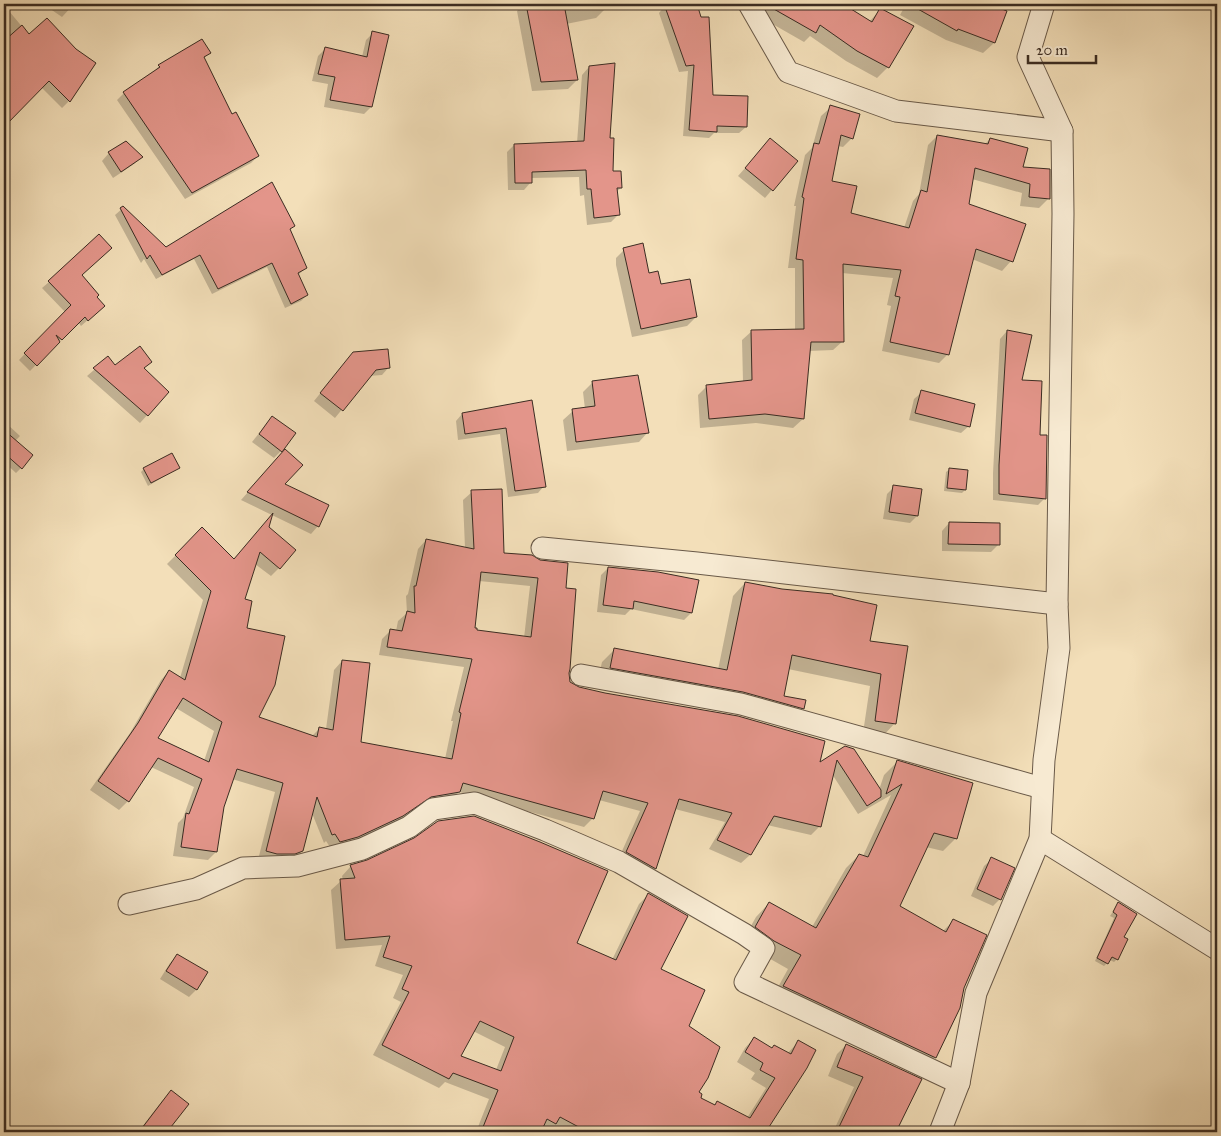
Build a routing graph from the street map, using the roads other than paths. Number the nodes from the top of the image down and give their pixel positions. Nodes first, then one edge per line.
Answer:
1 (749, 4) edge
2 (1044, 4) edge
3 (1062, 131) junction
4 (542, 548) dead end
5 (1057, 604) junction
6 (581, 675) dead end
7 (1042, 788) junction
8 (1040, 838) junction
9 (129, 904) dead end
10 (1217, 949) edge
11 (959, 1083) junction
12 (940, 1132) edge

1 - 3 street
2 - 3 street
3 - 5 street
4 - 5 street
5 - 7 street
6 - 7 street
7 - 8 street
8 - 10 street
8 - 11 street
9 - 11 street
11 - 12 street

